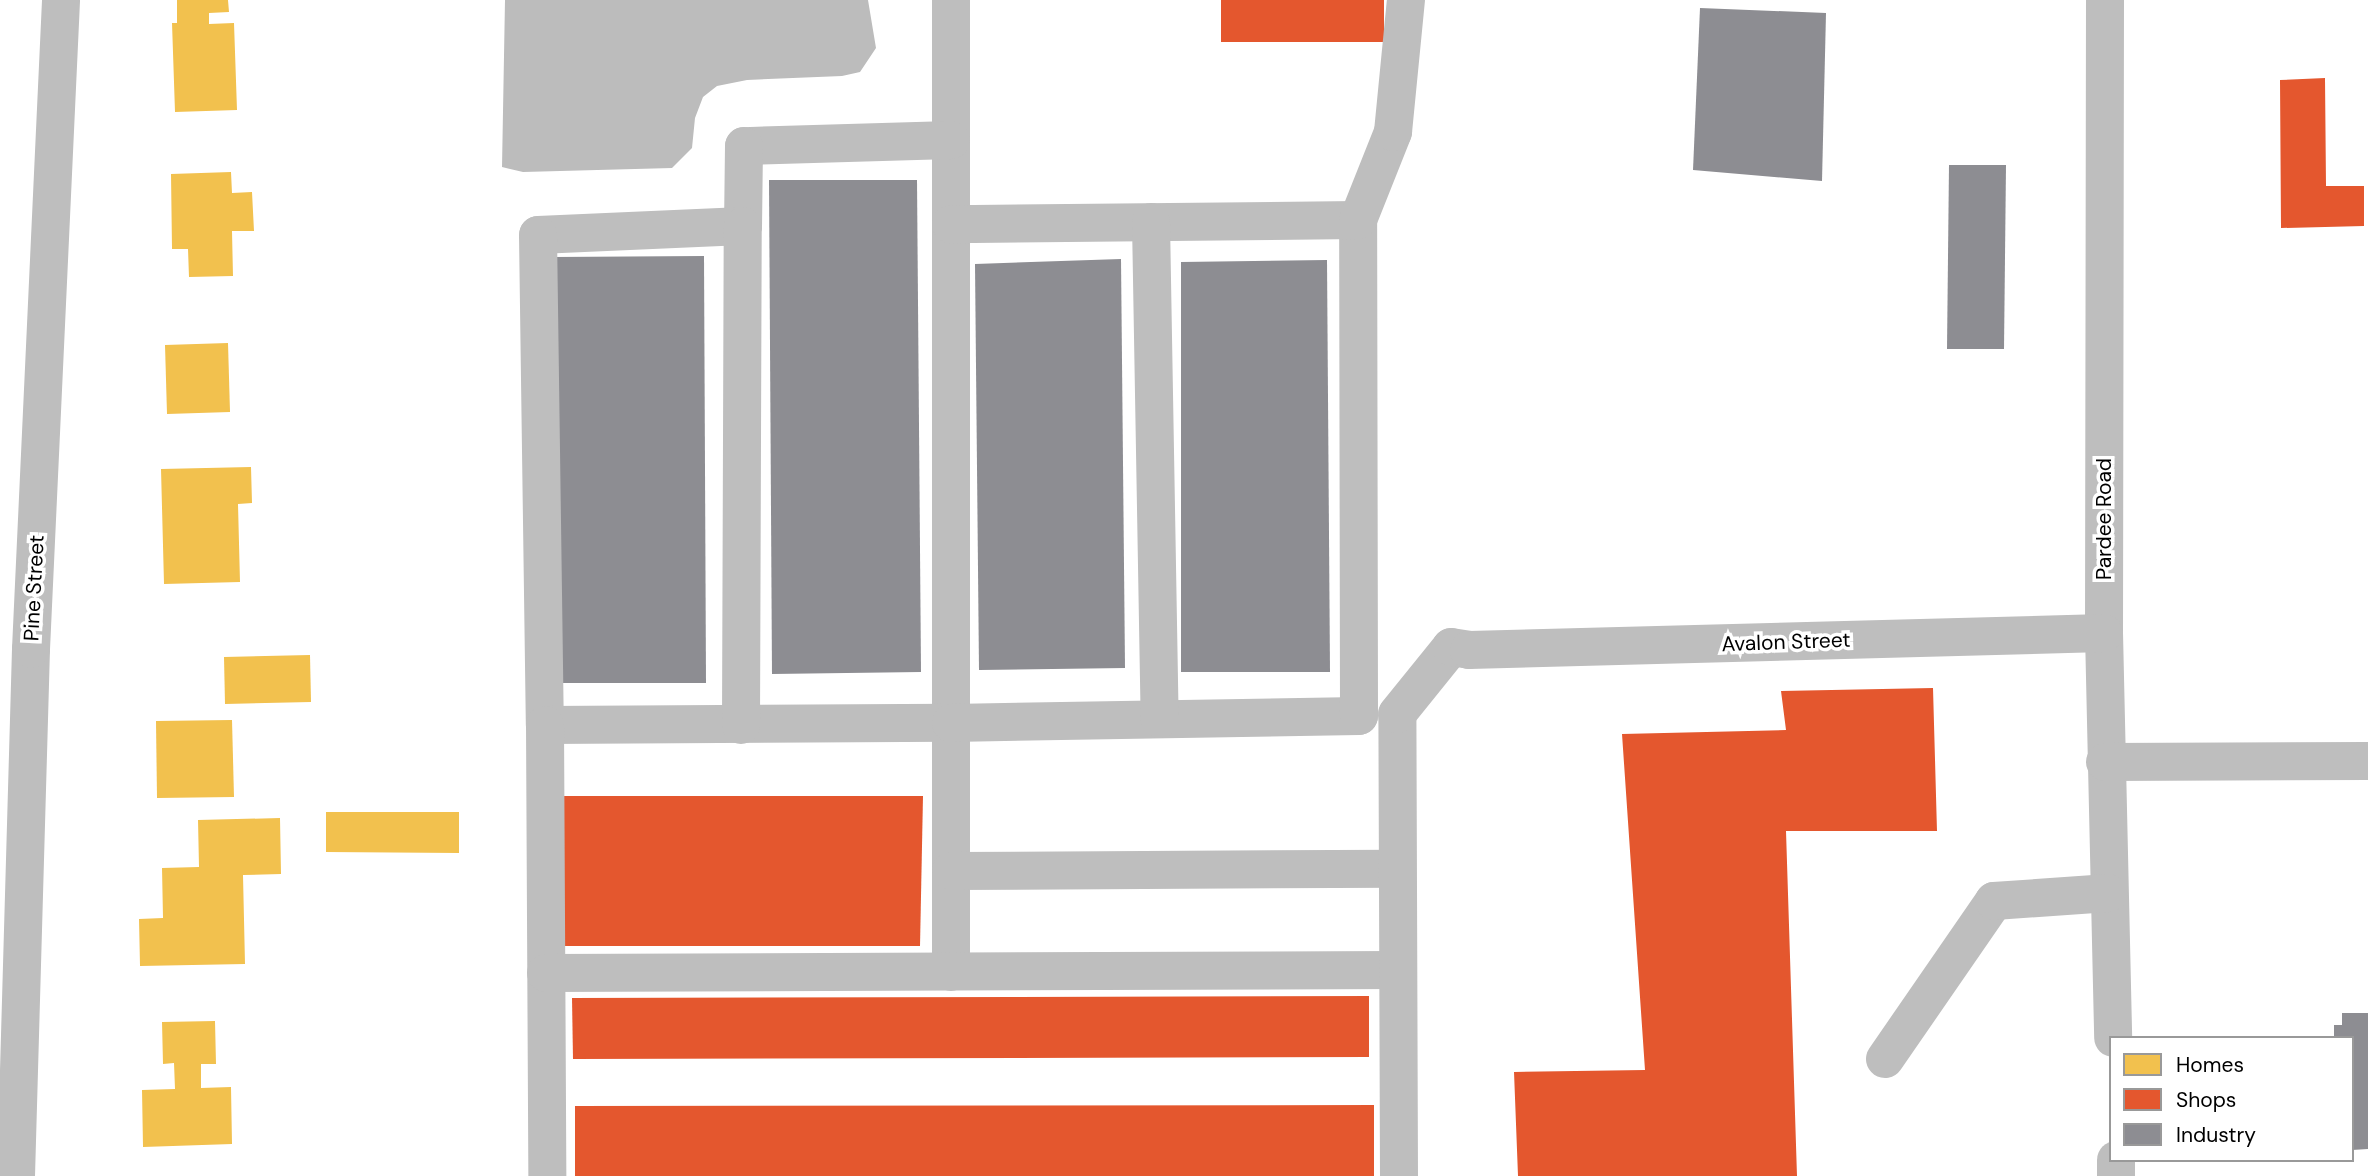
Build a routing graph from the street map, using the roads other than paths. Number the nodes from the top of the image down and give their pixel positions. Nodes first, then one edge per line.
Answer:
1 (61, 0) edge
2 (951, 0) edge
3 (1406, 0) edge
4 (2105, 0) edge
5 (951, 140) junction
6 (1358, 220) junction
7 (1151, 222) junction
8 (951, 224) junction
9 (743, 226) junction
10 (2104, 633) junction
11 (15, 684) edge
12 (1160, 719) junction
13 (951, 723) junction
14 (545, 725) junction
15 (741, 725) junction
16 (2368, 761) edge
17 (2105, 762) junction
18 (1397, 869) junction
19 (951, 871) junction
20 (2109, 893) junction
21 (1398, 970) junction
22 (547, 972) junction
23 (951, 972) junction
24 (2113, 1036) edge
25 (1885, 1059) dead end
26 (16, 1176) edge
27 (547, 1176) edge
28 (1399, 1176) edge

1 - 11 street, Pine Street
2 - 5 street
3 - 6 street
4 - 10 street, Pardee Road
5 - 8 street
5 - 9 street
6 - 7 street
6 - 12 street
7 - 8 street
7 - 12 street
8 - 13 street
9 - 14 street
9 - 15 street
10 - 17 street, Pardee Road
10 - 18 street, Avalon Street
11 - 26 street, Pine Street
12 - 13 street
13 - 15 street
13 - 19 street
14 - 15 street
14 - 22 street
16 - 17 street
17 - 20 street, Pardee Road
18 - 19 street
18 - 21 street
19 - 23 street
20 - 24 street, Pardee Road
20 - 25 street
21 - 23 street
21 - 28 street
22 - 23 street
22 - 27 street

